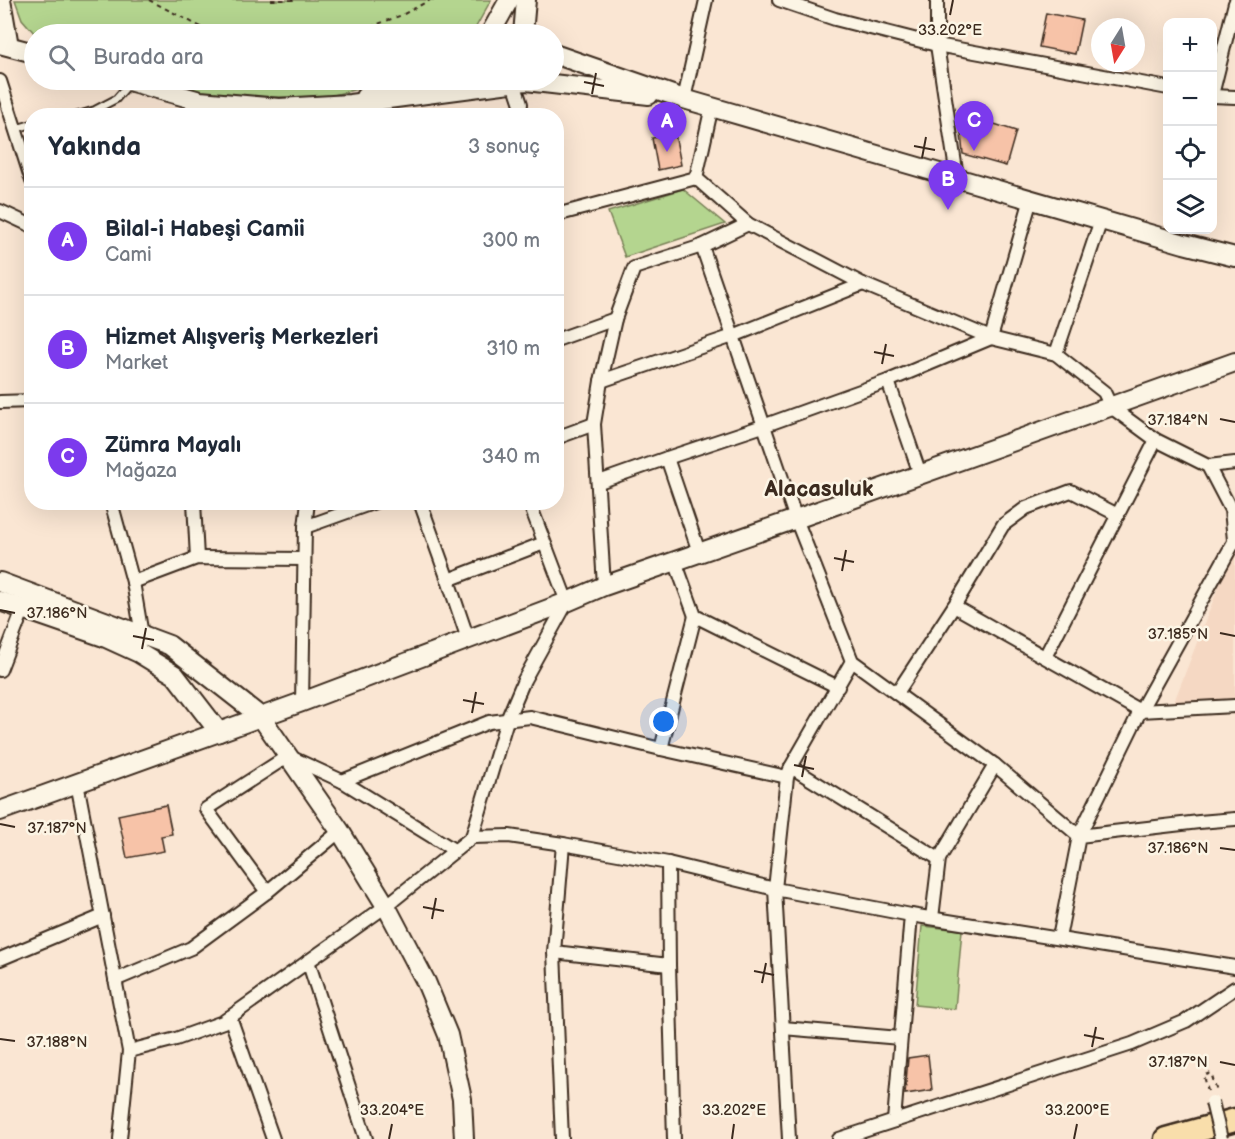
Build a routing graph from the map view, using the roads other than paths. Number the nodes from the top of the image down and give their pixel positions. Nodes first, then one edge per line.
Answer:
1 (1, 0) edge
2 (509, 0) edge
3 (526, 0) edge
4 (706, 0) edge
5 (779, 0) edge
6 (937, 0) edge
7 (1235, 3) edge
8 (496, 24) edge
9 (524, 24) edge
10 (938, 45) junction
11 (3, 46) edge
12 (24, 51) edge
13 (564, 57) edge
14 (1217, 75) edge
15 (0, 81) edge
16 (564, 85) edge
17 (1163, 87) edge
18 (122, 90) edge
19 (154, 90) edge
20 (385, 90) edge
21 (450, 90) edge
22 (518, 90) edge
23 (1217, 95) edge
24 (1235, 97) edge
25 (684, 99) junction
26 (712, 106) junction
27 (99, 108) edge
28 (200, 108) edge
29 (279, 108) edge
30 (354, 108) edge
31 (361, 108) edge
32 (520, 108) edge
33 (24, 126) edge
34 (15, 129) junction
35 (24, 157) edge
36 (957, 177) junction
37 (696, 178) junction
38 (1031, 199) junction
39 (0, 211) edge
40 (564, 213) edge
41 (1101, 220) junction
42 (24, 222) edge
43 (748, 224) junction
44 (1185, 237) edge
45 (702, 246) junction
46 (1235, 257) edge
47 (1235, 264) edge
48 (863, 284) junction
49 (615, 319) junction
50 (733, 336) junction
51 (564, 337) edge
52 (991, 338) junction
53 (1056, 354) junction
54 (1235, 362) edge
55 (601, 381) junction
56 (888, 381) junction
57 (24, 401) edge
58 (0, 402) edge
59 (1111, 407) junction
60 (594, 424) junction
61 (763, 426) junction
62 (564, 435) edge
63 (1156, 440) junction
64 (667, 458) junction
65 (1235, 463) edge
66 (1208, 466) junction
67 (920, 474) junction
68 (599, 482) junction
69 (113, 510) edge
70 (194, 510) edge
71 (307, 510) edge
72 (353, 510) edge
73 (423, 510) edge
74 (532, 510) edge
75 (1118, 515) junction
76 (796, 519) junction
77 (305, 527) junction
78 (1234, 540) edge
79 (544, 543) junction
80 (699, 552) junction
81 (197, 558) junction
82 (304, 559) junction
83 (675, 561) junction
84 (448, 580) junction
85 (0, 582) edge
86 (134, 582) junction
87 (604, 586) junction
88 (0, 601) edge
89 (567, 602) junction
90 (954, 606) junction
91 (24, 610) junction
92 (695, 616) junction
93 (142, 635) junction
94 (468, 639) junction
95 (139, 653) junction
96 (1045, 657) junction
97 (852, 661) junction
98 (0, 670) edge
99 (838, 687) junction
100 (897, 693) junction
101 (302, 702) junction
102 (1235, 705) edge
103 (1140, 711) junction
104 (261, 717) junction
105 (507, 720) junction
106 (219, 732) junction
107 (661, 749) junction
108 (288, 756) junction
109 (995, 765) junction
110 (789, 772) junction
111 (342, 781) junction
112 (77, 783) junction
113 (0, 811) edge
114 (1235, 819) edge
115 (340, 831) junction
116 (1079, 836) junction
117 (472, 837) junction
118 (563, 844) junction
119 (454, 850) junction
120 (939, 859) junction
121 (668, 863) junction
122 (775, 889) junction
123 (267, 892) junction
124 (386, 906) junction
125 (911, 915) junction
126 (103, 916) junction
127 (932, 918) junction
128 (1059, 939) junction
129 (554, 952) junction
130 (0, 959) edge
131 (308, 961) junction
132 (669, 966) junction
133 (1235, 967) edge
134 (115, 980) junction
135 (1235, 988) edge
136 (230, 1017) junction
137 (783, 1029) junction
138 (900, 1038) junction
139 (129, 1051) junction
140 (1214, 1098) road end
141 (1235, 1120) edge
142 (894, 1121) junction
143 (120, 1139) edge
144 (273, 1139) edge
145 (366, 1139) edge
146 (464, 1139) edge
147 (561, 1139) edge
148 (674, 1139) edge
149 (789, 1139) edge
150 (839, 1139) edge
151 (1166, 1139) edge
152 (1221, 1139) edge

1 - 11 main road
2 - 8 main road
3 - 9 main road
4 - 25 street
5 - 10 street
6 - 10 street
7 - 14 street
10 - 17 street
10 - 36 street
11 - 12 main road
13 - 25 main road
15 - 34 street
16 - 25 main road
18 - 27 lane
19 - 28 main road
20 - 30 main road
21 - 31 main road
22 - 32 street
23 - 24 street
25 - 26 main road
26 - 36 main road
26 - 37 street
28 - 29 main road
33 - 34 lane
34 - 35 street
36 - 38 main road
37 - 40 street
37 - 43 street
38 - 41 main road
38 - 52 street
39 - 42 street
41 - 44 main road
41 - 53 street
43 - 45 street
43 - 48 street
44 - 46 main road
44 - 47 main road
45 - 49 street
45 - 50 street
48 - 50 street
48 - 52 street
49 - 51 street
49 - 55 street
50 - 55 street
50 - 61 street
52 - 53 street
52 - 56 street
53 - 59 street
54 - 59 main road
55 - 60 street
56 - 61 street
56 - 67 street
57 - 58 street
59 - 63 street
59 - 67 main road
60 - 62 street
60 - 68 street
61 - 64 street
61 - 76 street
63 - 66 street
63 - 75 street
64 - 68 street
64 - 80 street
65 - 66 street
66 - 78 street
67 - 76 main road
68 - 87 street
69 - 86 street
70 - 81 street
71 - 77 street
72 - 77 street
73 - 84 street
74 - 79 street
75 - 90 street
75 - 96 street
76 - 80 main road
76 - 97 street
77 - 82 street
78 - 103 street
79 - 84 street
79 - 89 street
80 - 83 main road
81 - 82 street
81 - 86 street
82 - 101 street
83 - 87 main road
83 - 92 street
84 - 94 street
85 - 93 main road
86 - 93 street
87 - 89 main road
88 - 91 main road
89 - 94 main road
89 - 105 street
90 - 96 street
90 - 100 street
91 - 95 main road
91 - 98 street
92 - 99 street
92 - 107 street
93 - 95 street
93 - 104 main road
94 - 101 main road
95 - 106 main road
96 - 103 street
97 - 99 street
97 - 100 street
99 - 110 street
100 - 109 street
101 - 104 main road
102 - 103 street
103 - 116 street
104 - 106 main road
104 - 108 main road
105 - 107 street
105 - 111 street
105 - 117 street
106 - 112 main road
107 - 110 street
108 - 111 street
108 - 115 main road
108 - 123 street
109 - 116 street
109 - 120 street
110 - 120 street
110 - 122 street
111 - 119 street
112 - 113 main road
112 - 126 street
114 - 116 street
115 - 123 street
115 - 124 main road
116 - 128 street
117 - 118 street
117 - 119 street
118 - 121 street
118 - 129 street
119 - 124 street
120 - 127 street
121 - 122 street
121 - 132 street
122 - 125 street
122 - 137 street
123 - 134 street
124 - 131 street
124 - 146 main road
125 - 127 street
125 - 138 street
126 - 130 street
126 - 134 street
127 - 128 street
128 - 133 street
129 - 132 street
129 - 147 street
131 - 136 street
131 - 145 street
132 - 148 street
134 - 139 street
135 - 142 street
136 - 139 street
136 - 144 street
137 - 138 street
137 - 149 street
138 - 142 street
139 - 143 street
140 - 152 street, bridge
141 - 151 highway
142 - 150 street

